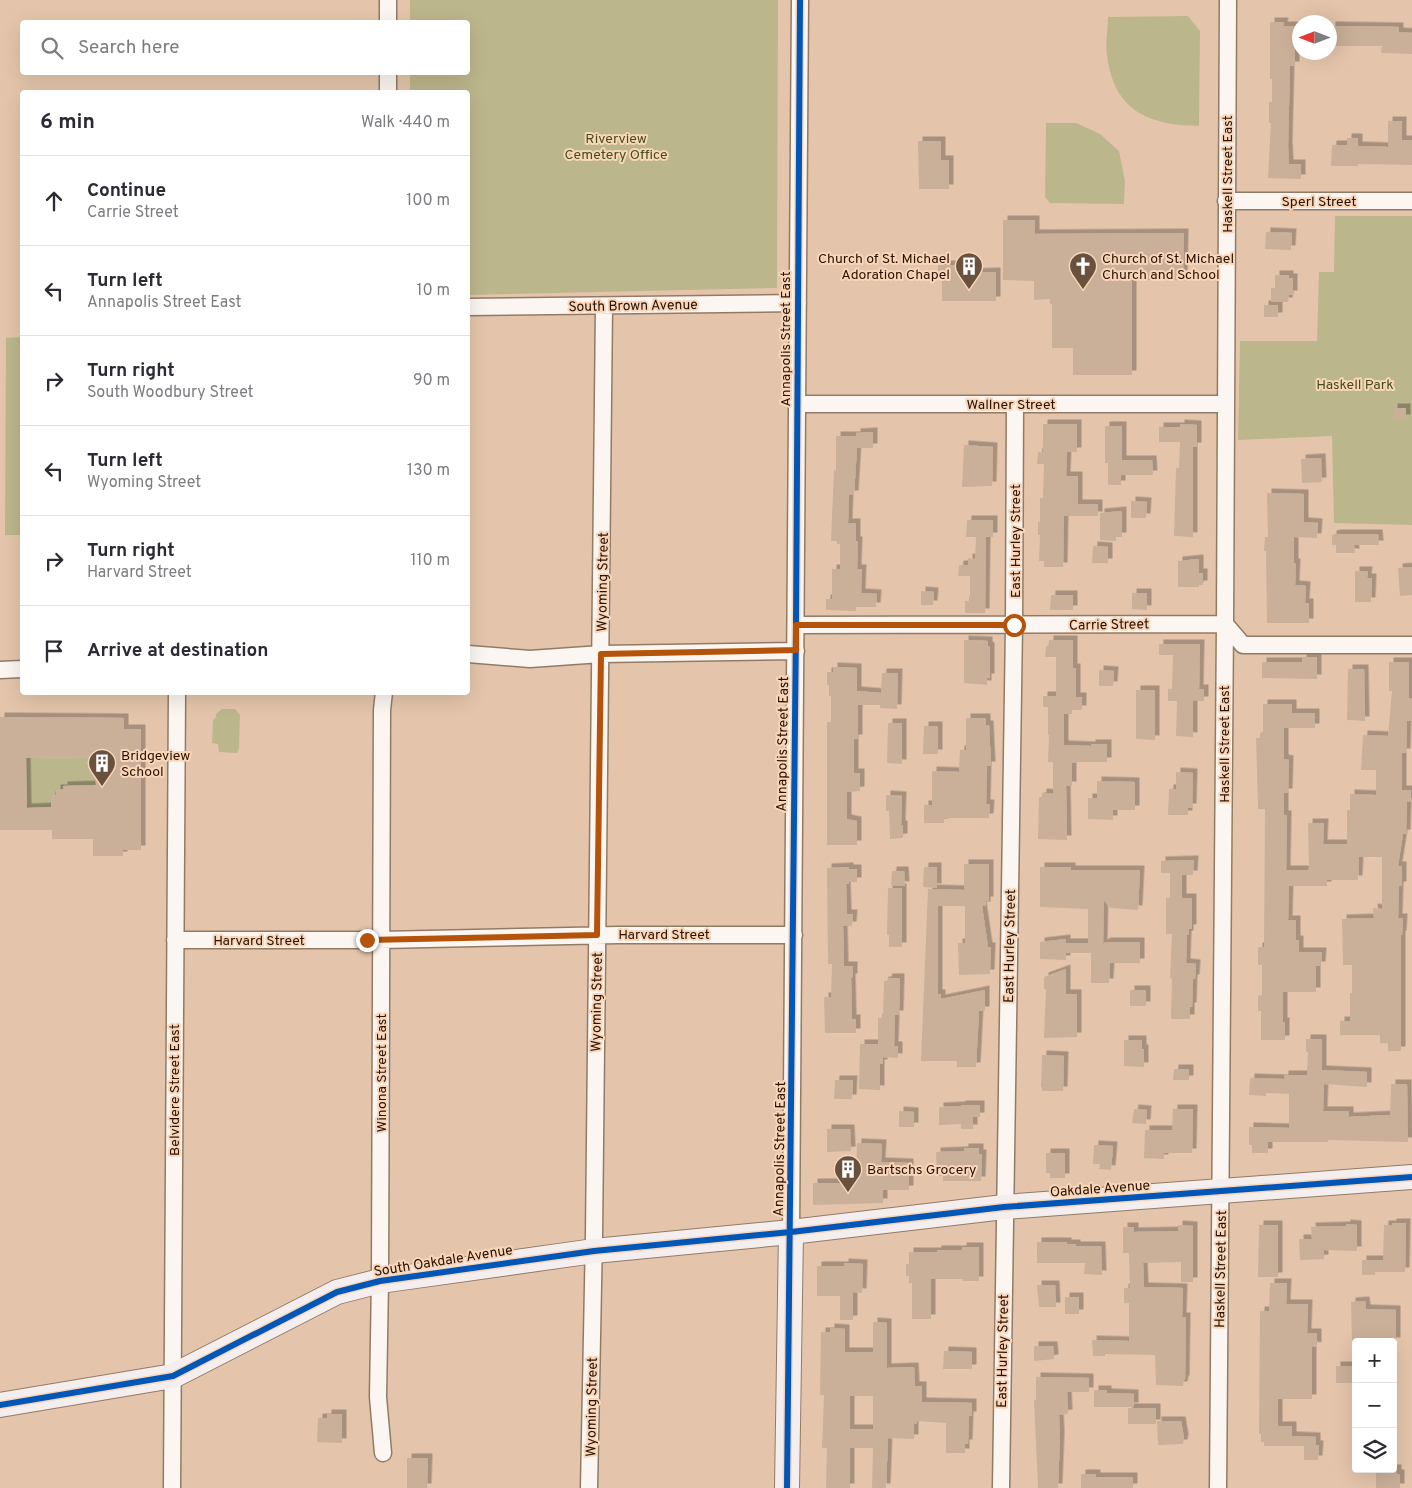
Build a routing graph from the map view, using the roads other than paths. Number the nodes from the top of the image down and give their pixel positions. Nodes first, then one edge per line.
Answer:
1 (388, 0) edge
2 (800, 0) edge
3 (1228, 0) edge
4 (388, 20) edge
5 (388, 75) edge
6 (388, 90) edge
7 (1226, 201) junction
8 (1412, 201) edge
9 (798, 303) junction
10 (604, 306) junction
11 (470, 307) edge
12 (797, 404) junction
13 (1015, 404) junction
14 (1226, 404) junction
15 (1225, 624) junction
16 (796, 625) junction
17 (1014, 625) junction
18 (1412, 645) edge
19 (796, 650) junction
20 (470, 654) edge
21 (601, 654) junction
22 (20, 669) edge
23 (0, 670) edge
24 (177, 695) edge
25 (384, 695) edge
26 (597, 935) junction
27 (794, 935) junction
28 (175, 940) junction
29 (381, 940) junction
30 (1412, 1178) edge
31 (1221, 1192) junction
32 (1004, 1207) junction
33 (791, 1232) junction
34 (594, 1251) junction
35 (380, 1281) junction
36 (173, 1376) junction
37 (0, 1405) edge
38 (382, 1453) dead end
39 (172, 1488) edge
40 (589, 1488) edge
41 (788, 1488) edge
42 (1001, 1488) edge
43 (1218, 1488) edge

1 - 4 street
2 - 9 street, Annapolis Street East
3 - 7 street, Haskell Street East
5 - 6 street
7 - 8 street, Sperl Street
7 - 14 street, Haskell Street East
9 - 10 street, South Brown Avenue
9 - 12 street, Annapolis Street East
10 - 11 street, South Brown Avenue
10 - 21 street, Wyoming Street
12 - 13 street, Wallner Street
12 - 16 street, Annapolis Street East
13 - 14 street, Wallner Street
13 - 17 street, East Hurley Street
14 - 15 street, Haskell Street East
15 - 17 street, Carrie Street
15 - 18 street
15 - 31 street, Haskell Street East
16 - 17 street, Carrie Street
16 - 19 street, Annapolis Street East
17 - 32 street, East Hurley Street
19 - 21 street
19 - 27 street, Annapolis Street East
20 - 21 street
21 - 26 street, Wyoming Street
22 - 23 street
24 - 28 street, Belvidere Street East
25 - 29 street, Winona Street East
26 - 27 street, Harvard Street
26 - 29 street, Harvard Street
26 - 34 street, Wyoming Street
27 - 33 street, Annapolis Street East
28 - 29 street, Harvard Street
28 - 36 street, Belvidere Street East
29 - 35 street, Winona Street East
30 - 31 street, Oakdale Avenue
31 - 32 street, Oakdale Avenue
31 - 43 street, Haskell Street East
32 - 33 street, Oakdale Avenue
32 - 42 street, East Hurley Street
33 - 34 street, South Oakdale Avenue
33 - 41 street, Annapolis Street East
34 - 35 street, South Oakdale Avenue
34 - 40 street, Wyoming Street
35 - 36 street, South Oakdale Avenue
35 - 38 street, Winona Street East
36 - 37 street, South Oakdale Avenue
36 - 39 street, Belvidere Street East

